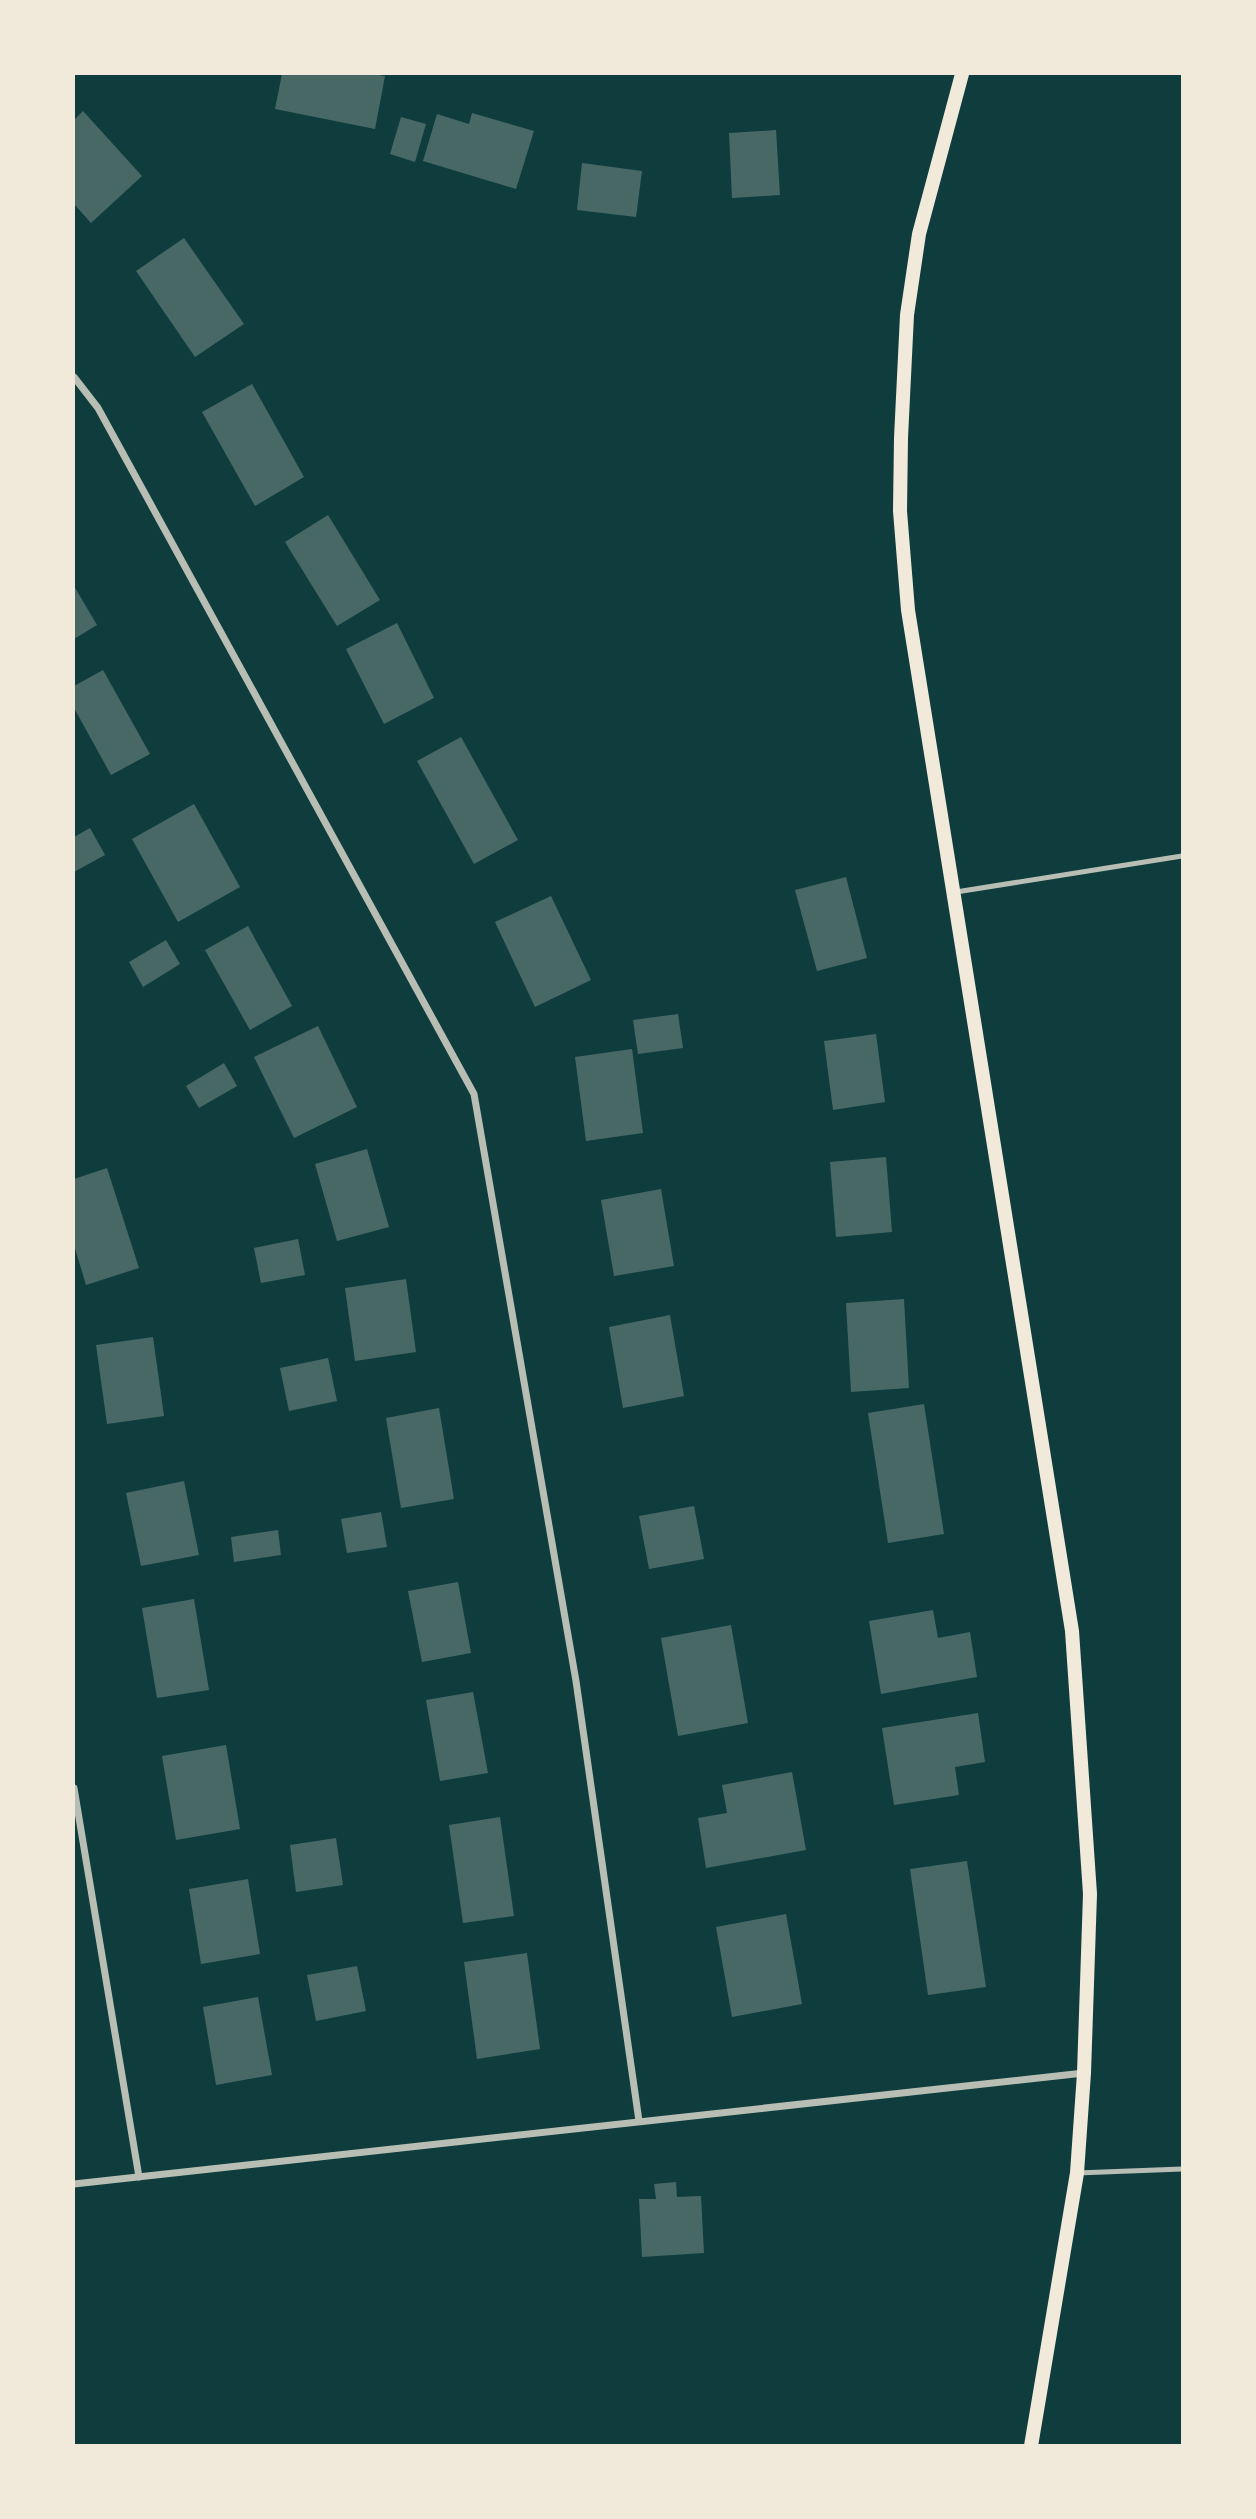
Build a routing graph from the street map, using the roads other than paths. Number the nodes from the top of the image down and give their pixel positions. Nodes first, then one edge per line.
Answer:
1 (962, 74) edge
2 (74, 377) edge
3 (1182, 856) edge
4 (953, 892) junction
5 (74, 1788) edge
6 (1084, 2073) junction
7 (639, 2121) junction
8 (1182, 2169) edge
9 (1077, 2173) junction
10 (139, 2177) junction
11 (74, 2184) edge
12 (1031, 2445) edge

1 - 4 main road
2 - 7 street
3 - 4 lane
4 - 6 main road
5 - 10 street
6 - 7 street
6 - 9 main road
7 - 10 street
8 - 9 lane
9 - 12 main road
10 - 11 street

